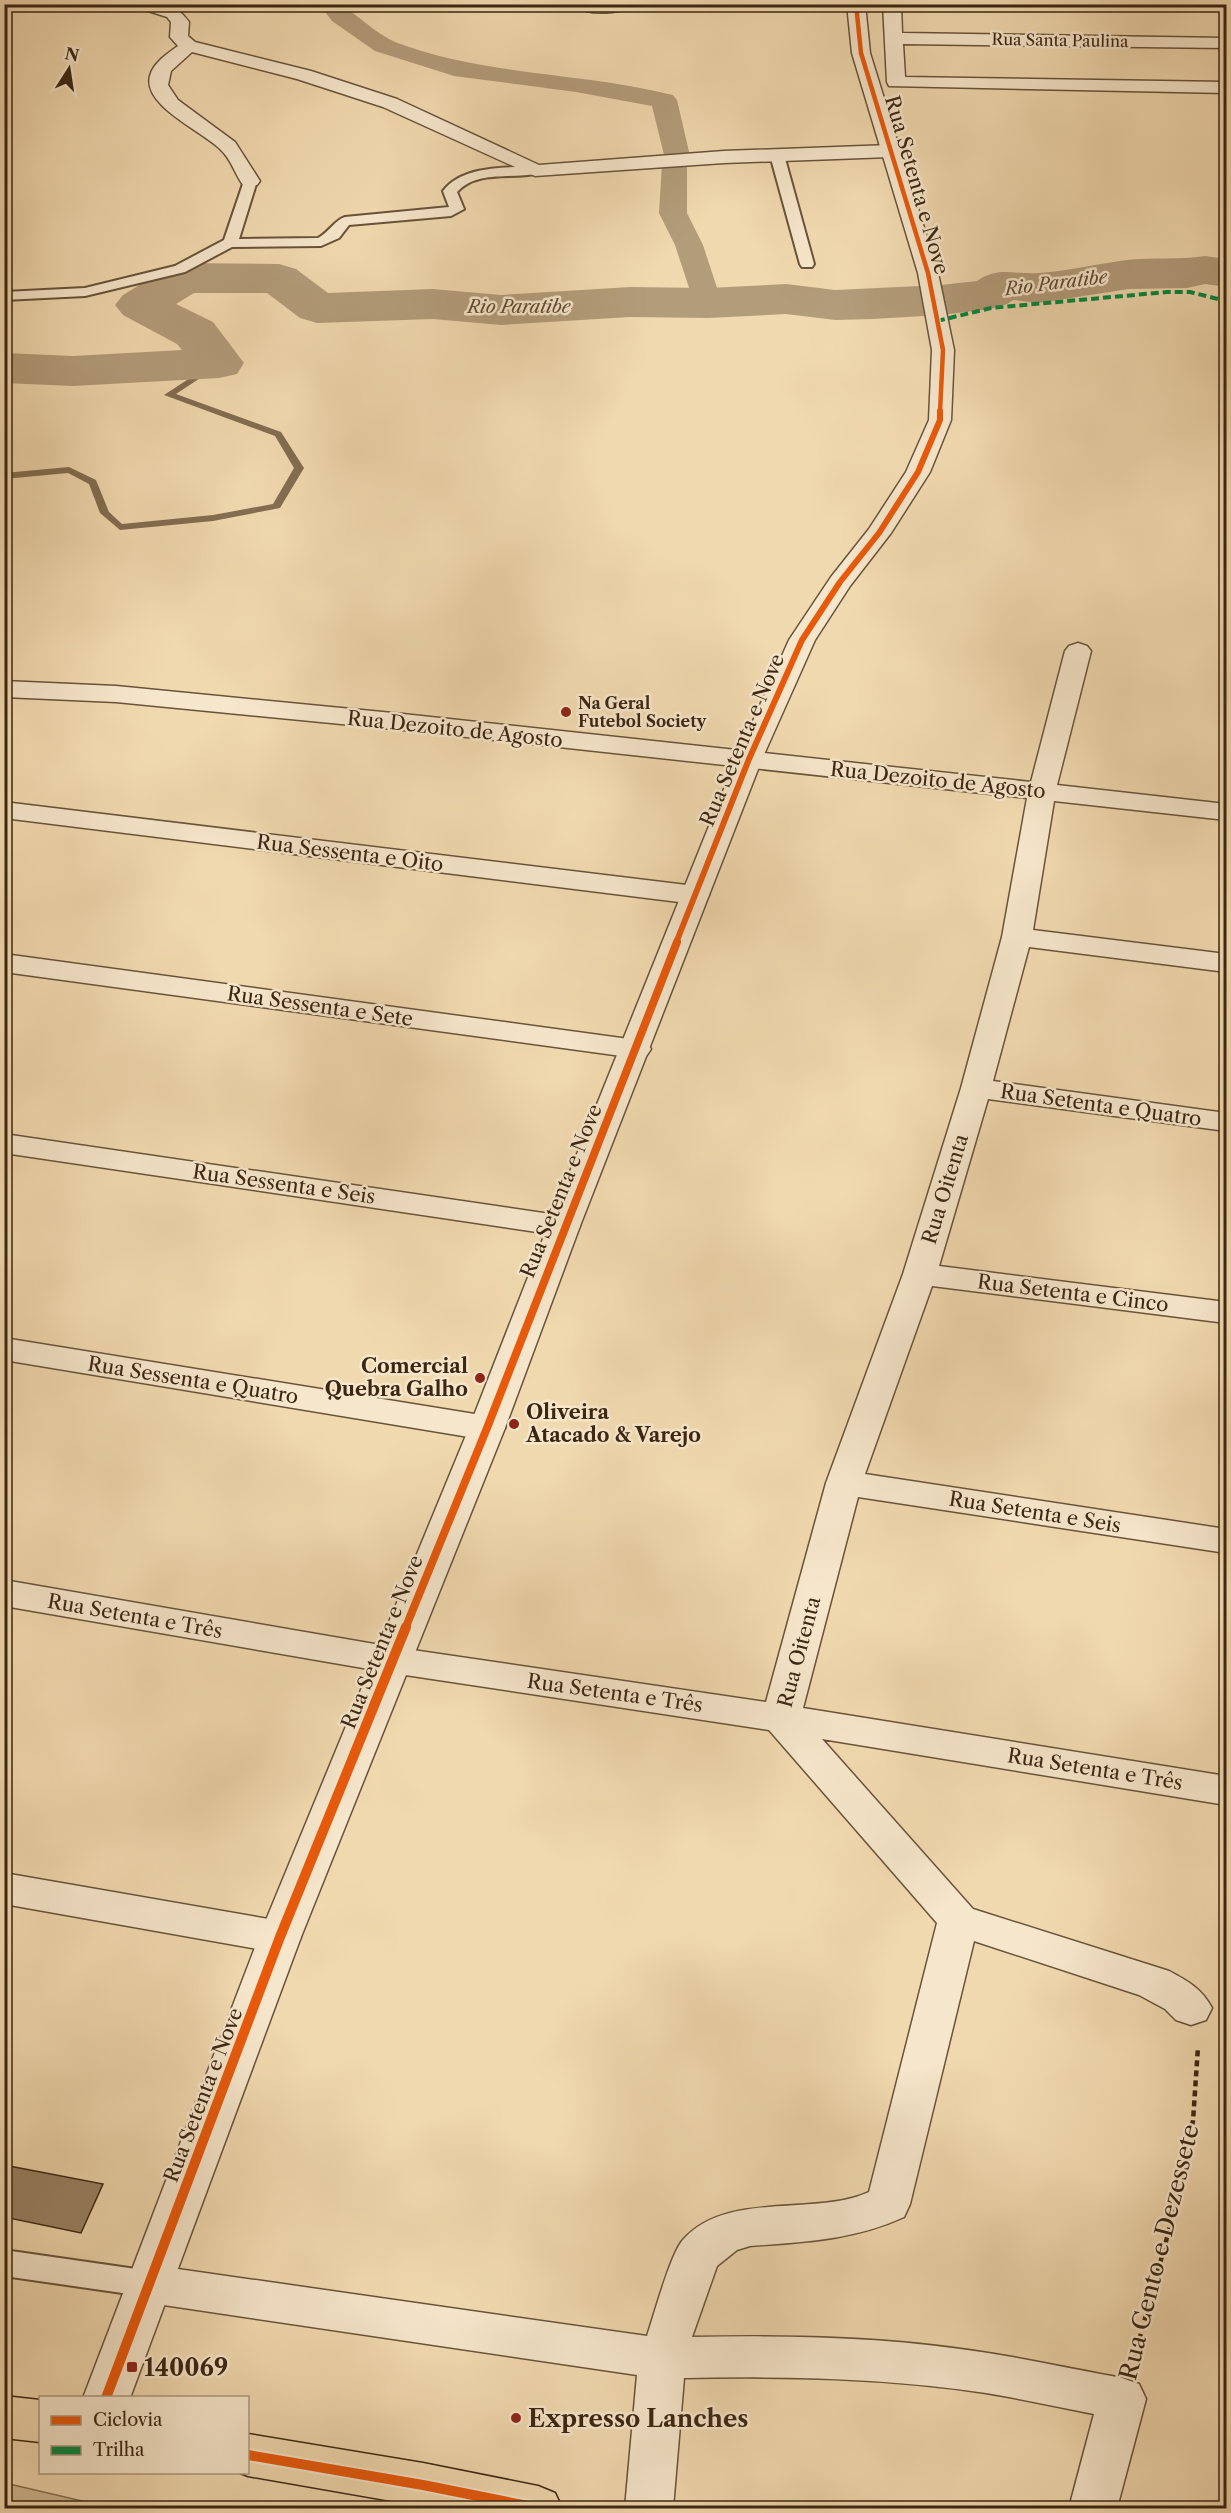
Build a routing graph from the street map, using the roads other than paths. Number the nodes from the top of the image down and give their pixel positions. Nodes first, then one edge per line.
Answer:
1 (146, 4) edge
2 (627, 4) edge
3 (856, 4) edge
4 (892, 4) edge
5 (592, 7) dead end
6 (894, 38) junction
7 (1227, 43) edge
8 (189, 46) junction
9 (896, 82) junction
10 (870, 83) junction
11 (1227, 88) edge
12 (890, 152) junction
13 (777, 155) junction
14 (535, 170) junction
15 (250, 181) joint
16 (229, 243) junction
17 (807, 264) dead end
18 (4, 296) edge
19 (1078, 651) dead end
20 (4, 689) edge
21 (749, 759) junction
22 (1042, 791) junction
23 (4, 810) edge
24 (1227, 812) edge
25 (695, 896) junction
26 (1017, 937) junction
27 (4, 963) edge
28 (1227, 963) edge
29 (636, 1049) junction
30 (976, 1088) junction
31 (1227, 1122) edge
32 (4, 1143) edge
33 (564, 1226) junction
34 (920, 1274) junction
35 (1227, 1313) edge
36 (4, 1349) edge
37 (488, 1428) junction
38 (844, 1483) junction
39 (1227, 1541) edge
40 (4, 1593) edge
41 (392, 1660) junction
42 (781, 1718) junction
43 (1227, 1790) edge
44 (4, 1888) edge
45 (958, 1920) junction
46 (280, 1937) junction
47 (1191, 2008) road end
48 (4, 2263) edge
49 (150, 2284) junction
50 (662, 2358) junction
51 (106, 2396) edge
52 (4, 2417) edge
53 (39, 2421) edge
54 (249, 2455) edge
55 (538, 2508) edge
56 (649, 2508) edge
57 (1093, 2508) edge

1 - 8 street
2 - 5 street
3 - 10 street, Rua Setenta e Nove
4 - 6 street
6 - 7 street, Rua Santa Paulina
6 - 9 street
8 - 14 street
8 - 15 street
9 - 10 street
9 - 11 street
10 - 12 street, Rua Setenta e Nove
12 - 13 street
12 - 21 street, Rua Setenta e Nove
13 - 14 street
13 - 17 lane
14 - 16 lane
15 - 16 lane
16 - 18 lane
19 - 22 street, Rua Oitenta
20 - 21 street, Rua Dezoito de Agosto
21 - 22 street, Rua Dezoito de Agosto
21 - 25 street, Rua Setenta e Nove
22 - 24 street, Rua Dezoito de Agosto
22 - 26 street, Rua Oitenta
23 - 25 street, Rua Sessenta e Oito
25 - 29 street, Rua Setenta e Nove
26 - 28 street
26 - 30 street, Rua Oitenta
27 - 29 street, Rua Sessenta e Sete
29 - 33 street, Rua Setenta e Nove
30 - 31 street, Rua Setenta e Quatro
30 - 34 street, Rua Oitenta
32 - 33 street, Rua Sessenta e Seis
33 - 37 street, Rua Setenta e Nove
34 - 35 street, Rua Setenta e Cinco
34 - 38 street, Rua Oitenta
36 - 37 street, Rua Sessenta e Quatro
37 - 41 street, Rua Setenta e Nove
38 - 39 street, Rua Setenta e Seis
38 - 42 street, Rua Oitenta
40 - 41 street, Rua Setenta e Três
41 - 42 street, Rua Setenta e Três
41 - 46 street, Rua Setenta e Nove
42 - 43 street, Rua Setenta e Três
42 - 45 street
44 - 46 street
45 - 47 street
45 - 50 street
46 - 49 street, Rua Setenta e Nove
48 - 49 lane
49 - 50 street
49 - 51 street, Rua Setenta e Nove
50 - 56 street
50 - 57 street, Rua Cento e Dezessete
52 - 53 main road
54 - 55 main road

